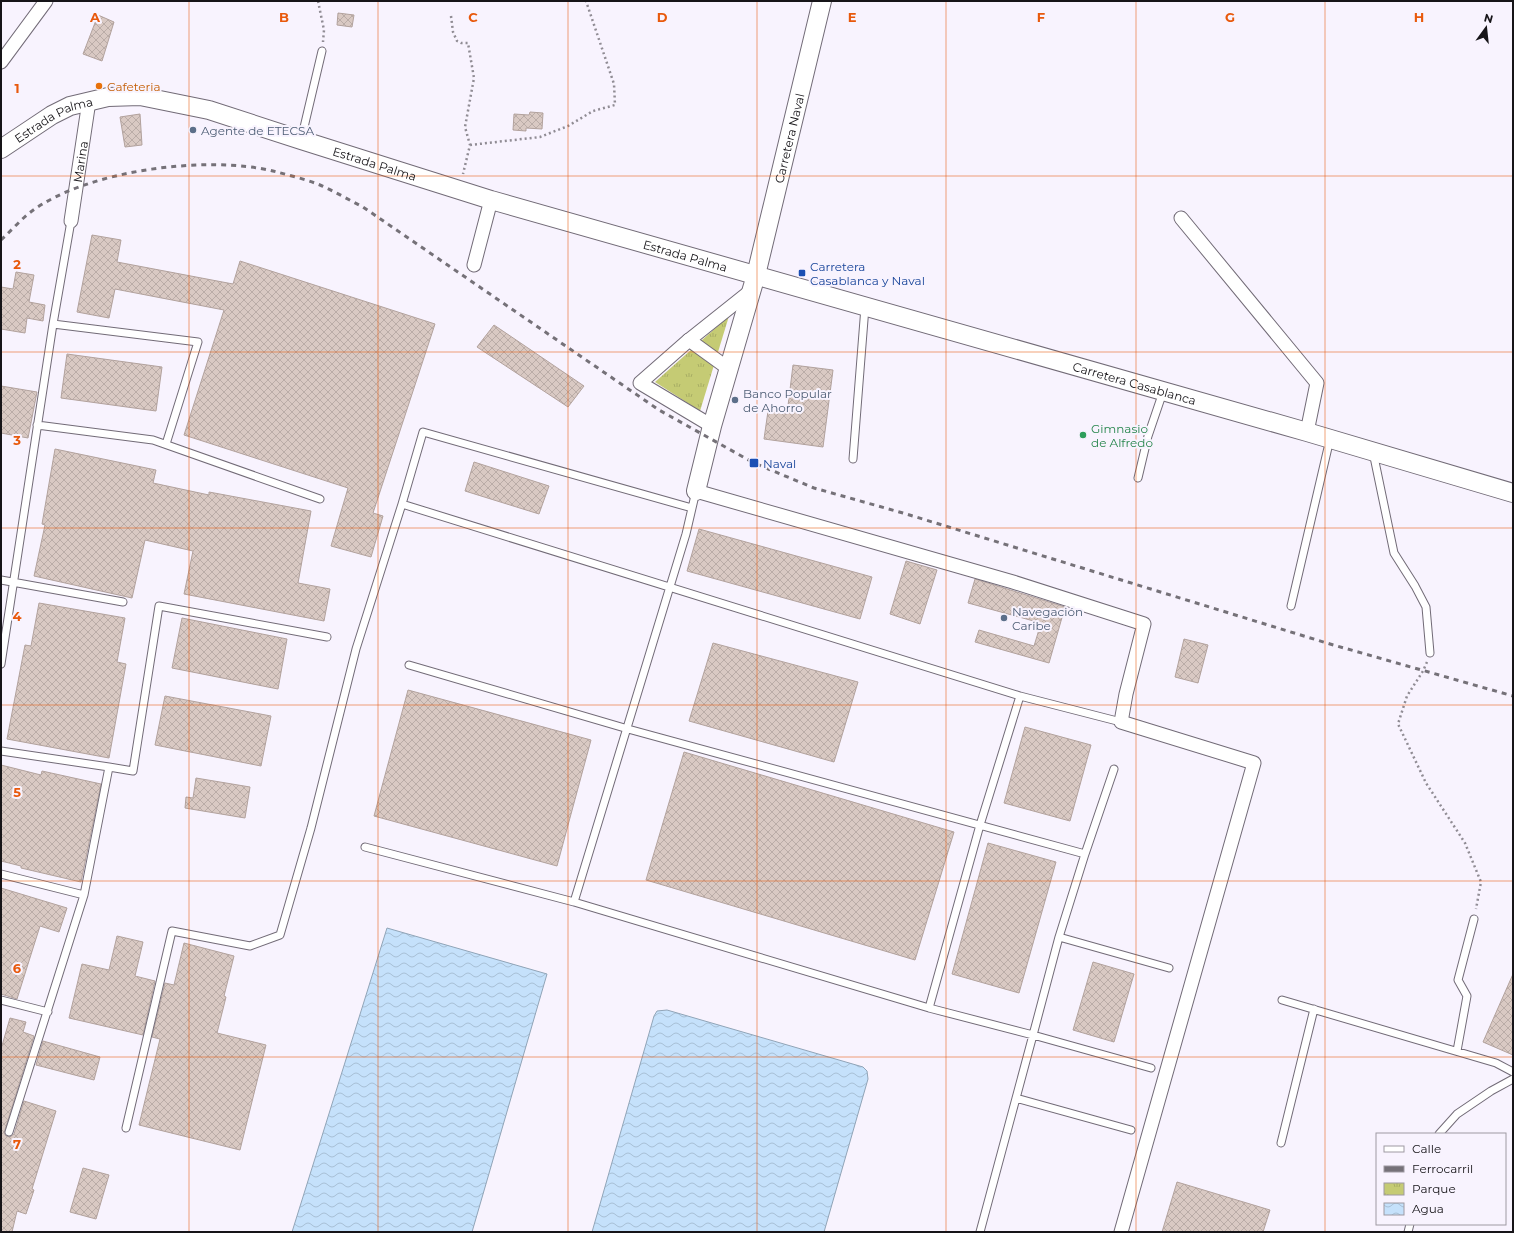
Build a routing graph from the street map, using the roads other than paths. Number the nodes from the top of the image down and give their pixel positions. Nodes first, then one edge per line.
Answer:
1 (46, 1) edge
2 (822, 1) edge
3 (322, 51) road end
4 (1, 62) edge
5 (89, 101) junction
6 (301, 140) junction
7 (1, 149) edge
8 (491, 200) junction
9 (1181, 218) dead end
10 (71, 221) joint
11 (474, 265) dead end
12 (754, 282) junction
13 (865, 307) junction
14 (53, 324) junction
15 (689, 340) junction
16 (729, 369) junction
17 (1163, 392) junction
18 (37, 426) junction
19 (712, 426) junction
20 (1307, 432) junction
21 (1330, 439) junction
22 (166, 444) junction
23 (1372, 452) junction
24 (853, 459) dead end
25 (1138, 478) dead end
26 (696, 491) junction
27 (1513, 493) edge
28 (320, 499) dead end
29 (402, 504) junction
30 (692, 508) junction
31 (1, 580) edge
32 (13, 583) junction
33 (669, 587) junction
34 (123, 602) dead end
35 (1291, 606) dead end
36 (327, 637) dead end
37 (1430, 653) road end
38 (1, 664) edge
39 (409, 665) dead end
40 (1020, 696) junction
41 (1121, 722) junction
42 (628, 729) junction
43 (1, 751) edge
44 (109, 767) junction
45 (1114, 769) dead end
46 (980, 825) junction
47 (365, 847) dead end
48 (1085, 854) junction
49 (1, 874) edge
50 (84, 895) junction
51 (574, 902) junction
52 (1474, 919) road end
53 (1059, 937) junction
54 (1169, 968) dead end
55 (1, 1000) edge
56 (1282, 1000) dead end
57 (929, 1008) junction
58 (1314, 1009) junction
59 (48, 1012) junction
60 (1033, 1035) junction
61 (1457, 1051) junction
62 (1151, 1068) dead end
63 (1513, 1072) edge
64 (1513, 1079) edge
65 (1016, 1098) junction
66 (126, 1128) dead end
67 (1131, 1130) dead end
68 (9, 1132) dead end
69 (1440, 1133) edge
70 (1281, 1143) dead end
71 (980, 1232) edge
72 (1121, 1232) edge

1 - 4 street
2 - 12 main road, Carretera Naval
3 - 6 lane
5 - 6 main road, Estrada Palma
5 - 7 main road, Estrada Palma
5 - 10 street, Marina
6 - 8 main road, Estrada Palma
8 - 11 street
8 - 12 main road, Estrada Palma
9 - 20 street
10 - 14 lane
12 - 13 main road, Carretera Casablanca
12 - 15 street
12 - 16 main road, Carretera Naval
13 - 17 main road, Carretera Casablanca
13 - 24 lane
14 - 18 lane
14 - 22 lane
15 - 16 street
15 - 19 street
16 - 19 main road, Carretera Naval
17 - 20 main road, Carretera Casablanca
17 - 25 lane
18 - 22 lane
18 - 32 lane
19 - 26 main road, Carretera Naval
20 - 21 main road, Carretera Casablanca
21 - 23 main road, Carretera Casablanca
21 - 35 lane
22 - 28 lane
23 - 27 main road, Carretera Casablanca
23 - 37 lane
26 - 30 lane
26 - 41 street
29 - 30 lane
29 - 33 lane
29 - 66 lane
30 - 33 lane
31 - 32 lane
32 - 34 lane
32 - 38 lane
33 - 40 lane
33 - 42 lane
36 - 44 lane
39 - 42 lane
40 - 41 lane
40 - 46 lane
41 - 72 street
42 - 46 lane
42 - 51 lane
43 - 44 lane
44 - 50 lane
45 - 48 lane
46 - 48 lane
46 - 57 lane
47 - 51 lane
48 - 53 lane
49 - 50 lane
50 - 59 lane
51 - 57 lane
52 - 61 lane
53 - 54 lane
53 - 60 lane
55 - 59 lane
56 - 58 lane
57 - 60 lane
58 - 61 lane
58 - 70 lane
59 - 68 lane
60 - 62 lane
60 - 65 lane
61 - 63 lane
64 - 69 lane
65 - 67 lane
65 - 71 lane

